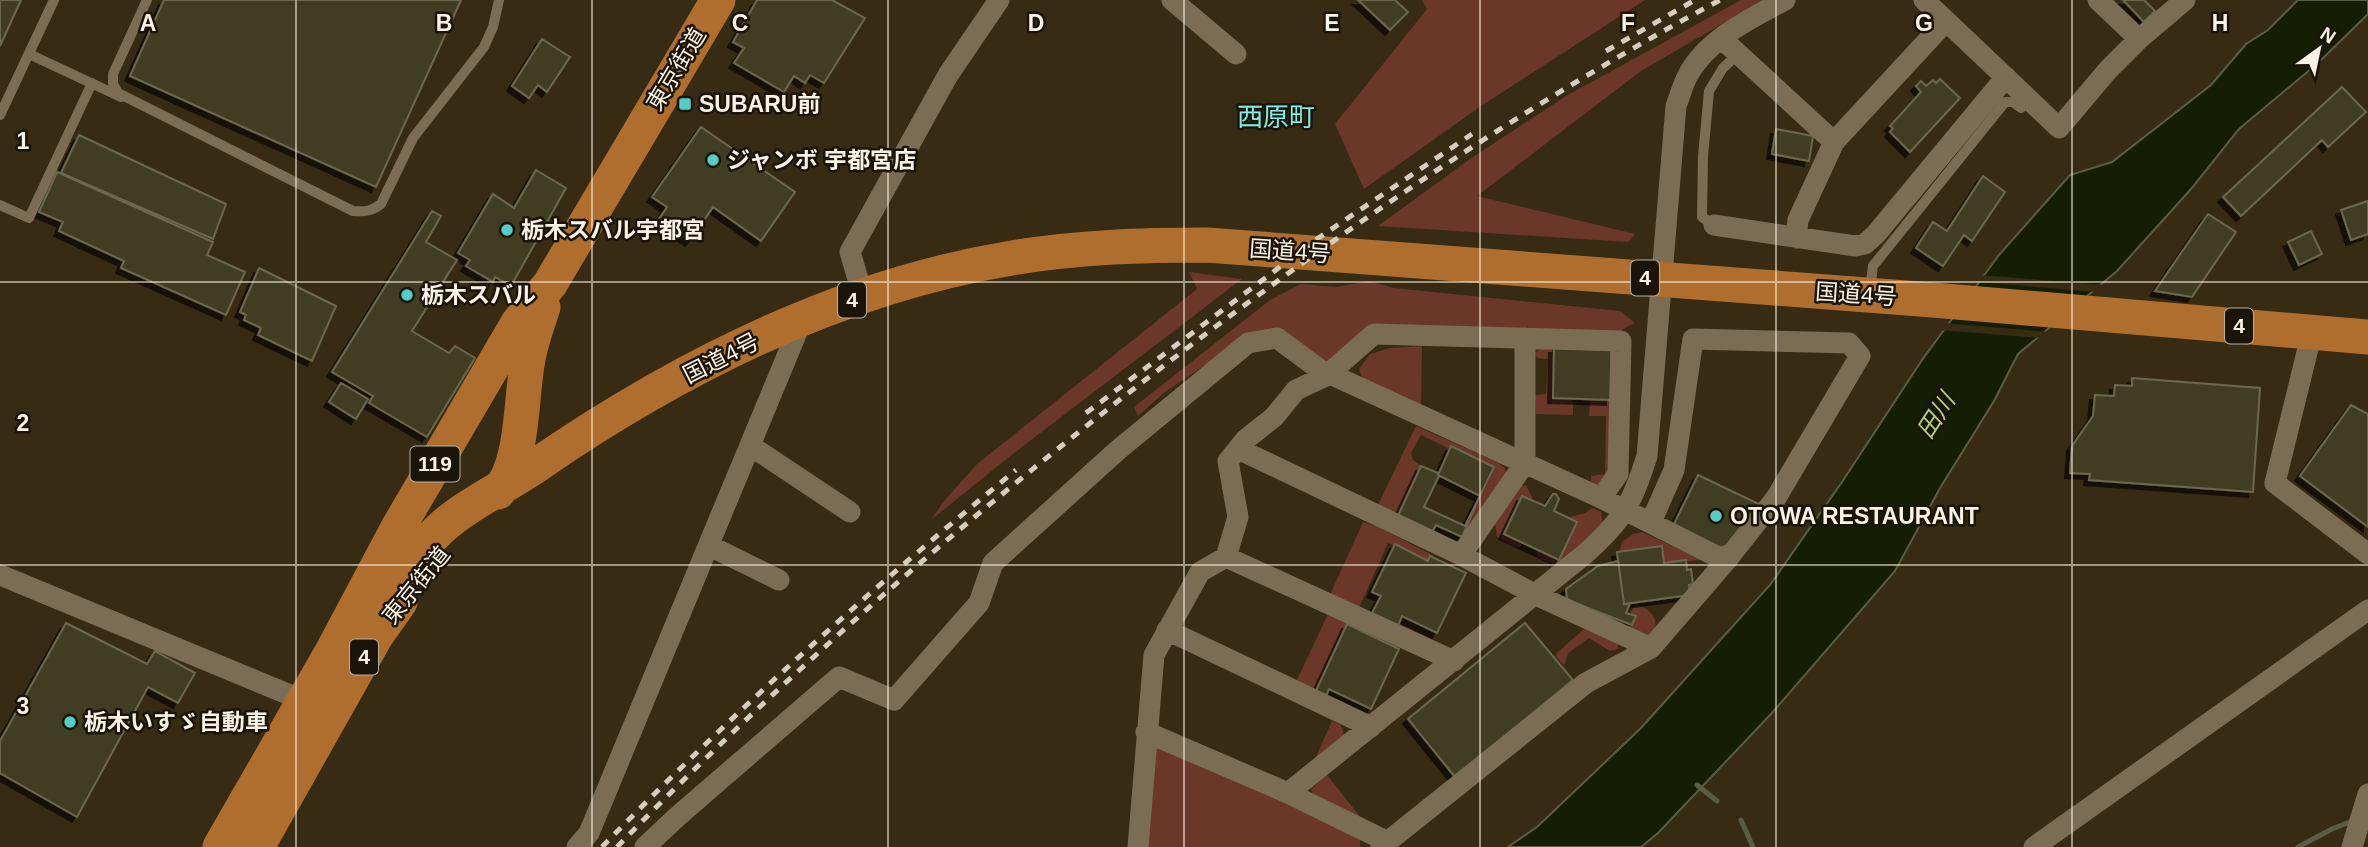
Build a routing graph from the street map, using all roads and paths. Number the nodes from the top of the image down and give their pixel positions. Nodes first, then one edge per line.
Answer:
1 (54, 0) edge
2 (147, 0) edge
3 (499, 0) edge
4 (999, 0) edge
5 (1172, 0) edge
6 (1785, 0) edge
7 (1924, 0) edge
8 (2098, 0) edge
9 (2185, 0) edge
10 (716, 1) edge
11 (1946, 21) junction
12 (1722, 39) junction
13 (2139, 39) junction
14 (29, 54) junction
15 (1236, 54) dead end
16 (1737, 55) junction
17 (2006, 77) junction
18 (92, 83) junction
19 (127, 99) junction
20 (2021, 107) dead end
21 (0, 115) edge
22 (1834, 142) junction
23 (0, 205) edge
24 (1904, 214) junction
25 (1714, 225) joint
26 (1796, 238) junction
27 (1663, 279) junction
28 (550, 284) junction
29 (1870, 295) junction
30 (863, 296) junction
31 (802, 320) junction
32 (2312, 332) junction
33 (2368, 337) edge
34 (1525, 338) junction
35 (527, 365) junction
36 (1327, 375) junction
37 (581, 435) junction
38 (751, 446) junction
39 (1238, 449) junction
40 (1525, 463) junction
41 (501, 489) junction
42 (1601, 498) junction
43 (1626, 511) junction
44 (850, 512) dead end
45 (1651, 522) junction
46 (399, 526) junction
47 (710, 546) junction
48 (2368, 554) edge
49 (1461, 555) junction
50 (1226, 557) junction
51 (1726, 561) junction
52 (0, 575) edge
53 (779, 580) dead end
54 (1536, 596) junction
55 (2368, 610) edge
56 (1167, 630) junction
57 (1651, 648) junction
58 (332, 652) junction
59 (1454, 661) junction
60 (318, 708) junction
61 (1371, 727) junction
62 (1146, 732) junction
63 (1288, 793) junction
64 (2366, 800) edge
65 (2355, 839) edge
66 (1384, 845) edge
67 (220, 847) edge
68 (257, 847) edge
69 (577, 847) edge
70 (645, 847) edge
71 (1138, 847) edge
72 (2034, 847) edge

1 - 14 lane
2 - 19 lane
3 - 19 lane
4 - 30 street
5 - 15 street
6 - 12 street
7 - 11 street
8 - 13 street
9 - 13 street
10 - 28 highway, 東京街道 / 119
11 - 17 street
11 - 22 street
12 - 16 street
12 - 27 street
13 - 17 street
14 - 18 lane
14 - 21 lane
16 - 22 street
16 - 25 lane
17 - 24 street
18 - 19 lane
18 - 23 lane
20 - 24 lane
22 - 26 street
24 - 26 street
24 - 29 lane
25 - 26 street
27 - 29 highway, 国道4号 / 4
27 - 30 highway, 国道4号 / 4
27 - 43 street
28 - 35 highway, 東京街道 / 119
28 - 46 highway, 東京街道 / 119
29 - 32 highway, 国道4号 / 4
30 - 31 highway, 国道4号 / 4
31 - 37 highway, 国道4号 / 4
31 - 38 street
32 - 33 highway, 国道4号 / 4
32 - 48 street
34 - 36 street
34 - 40 street
34 - 42 street
35 - 37 highway
35 - 41 highway, 東京街道 / 119
35 - 46 highway, 東京街道 / 119
36 - 39 street
36 - 40 street
36 - 70 street
37 - 41 highway, 国道4号 / 4
38 - 44 street
38 - 47 street
39 - 49 street
39 - 50 street
40 - 42 street
40 - 49 street
41 - 58 highway, 国道4号 / 4
41 - 60 highway, 東京街道 / 4
42 - 43 street
43 - 45 street
43 - 54 street
45 - 51 street
45 - 51 street
46 - 58 highway, 東京街道 / 119
47 - 53 street
47 - 69 street
49 - 54 street
50 - 56 street
50 - 59 street
51 - 57 street
52 - 60 street
54 - 57 street
54 - 59 street
55 - 72 street
56 - 61 street
56 - 62 street
57 - 66 street
58 - 60 highway, 東京街道 / 4
59 - 61 street
60 - 67 highway, 東京街道 / 4
60 - 68 highway, 東京街道 / 4
61 - 63 street
62 - 63 street
62 - 71 street
63 - 66 street
64 - 65 street

